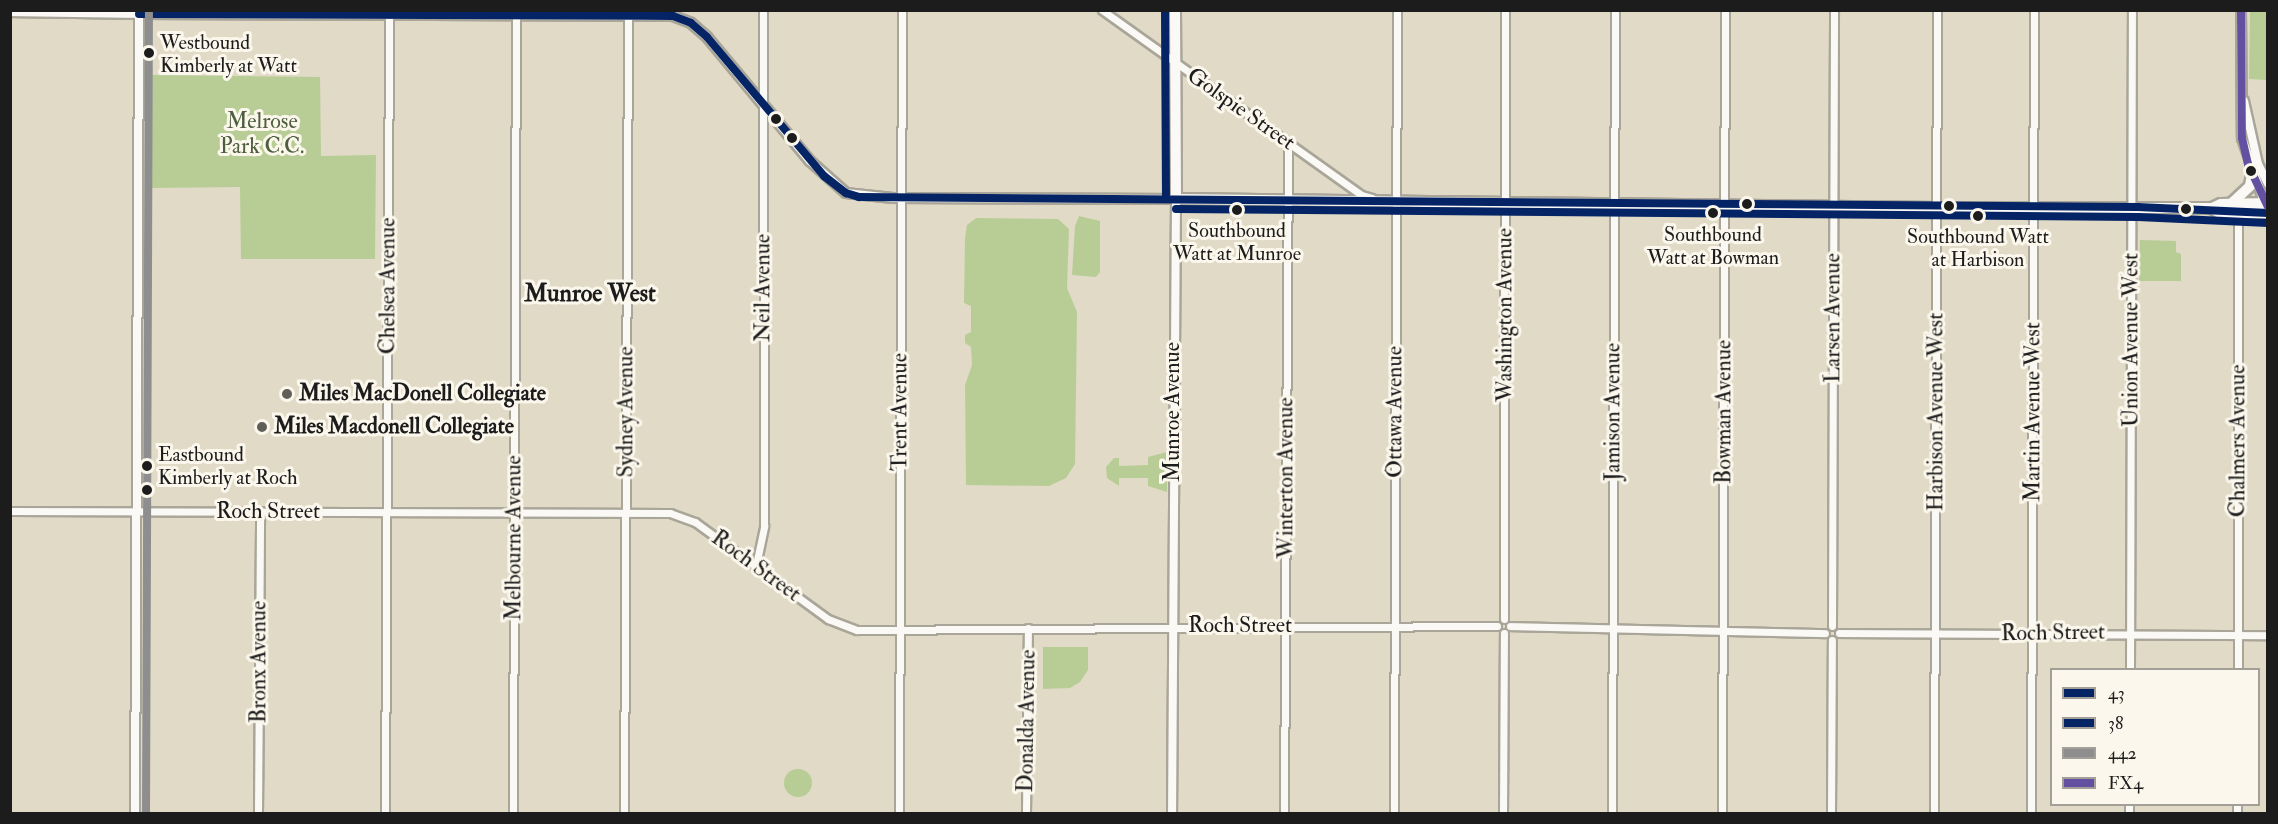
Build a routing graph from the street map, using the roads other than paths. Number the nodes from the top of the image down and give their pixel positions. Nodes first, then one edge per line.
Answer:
1 (763, 10) edge
2 (902, 10) edge
3 (1102, 10) edge
4 (1175, 10) edge
5 (1397, 10) edge
6 (1505, 10) edge
7 (1615, 10) edge
8 (1725, 10) edge
9 (1834, 10) edge
10 (1937, 10) edge
11 (2034, 10) edge
12 (2132, 10) edge
13 (2241, 10) edge
14 (10, 12) edge
15 (139, 12) edge
16 (262, 12) edge
17 (389, 12) edge
18 (516, 12) edge
19 (628, 12) edge
20 (1175, 63) junction
21 (2241, 83) junction
22 (764, 106) junction
23 (1288, 142) junction
24 (2252, 172) junction
25 (2268, 184) edge
26 (901, 198) junction
27 (1176, 199) junction
28 (1286, 201) junction
29 (1383, 202) junction
30 (1396, 202) junction
31 (1506, 203) junction
32 (1614, 205) junction
33 (1725, 206) junction
34 (1833, 207) junction
35 (2132, 207) junction
36 (2267, 207) edge
37 (1937, 208) junction
38 (2033, 208) junction
39 (2235, 209) junction
40 (10, 511) edge
41 (136, 511) junction
42 (260, 511) junction
43 (514, 512) junction
44 (387, 513) junction
45 (625, 513) junction
46 (756, 565) junction
47 (1504, 619) junction
48 (1172, 625) junction
49 (1285, 626) junction
50 (1395, 626) junction
51 (1497, 626) junction
52 (1510, 626) junction
53 (1613, 626) junction
54 (1832, 626) junction
55 (1028, 628) junction
56 (900, 630) junction
57 (1723, 632) junction
58 (1504, 633) junction
59 (1825, 633) junction
60 (1839, 633) junction
61 (1935, 633) junction
62 (2130, 633) junction
63 (2032, 634) junction
64 (2238, 635) junction
65 (2268, 635) edge
66 (1832, 640) junction
67 (2130, 668) edge
68 (2238, 668) edge
69 (135, 813) edge
70 (258, 813) edge
71 (385, 813) edge
72 (513, 813) edge
73 (624, 813) edge
74 (899, 813) edge
75 (1026, 813) edge
76 (1172, 813) edge
77 (1284, 813) edge
78 (1394, 813) edge
79 (1503, 813) edge
80 (1612, 813) edge
81 (1722, 813) edge
82 (1831, 813) edge
83 (1934, 813) edge
84 (2031, 813) edge

1 - 22 street, Neil Avenue
2 - 26 street, Trent Avenue
3 - 20 street, Golspie Street
4 - 20 main road, Munroe Avenue
5 - 30 street, Ottawa Avenue
6 - 31 street, Washington Avenue
7 - 32 street, Jamison Avenue
8 - 33 street, Bowman Avenue
9 - 34 street, Larsen Avenue
10 - 37 street, Harbison Avenue West
11 - 38 street, Martin Avenue West
12 - 35 street, Union Avenue West
13 - 21 street
14 - 15 street
15 - 16 street
15 - 41 street
16 - 17 street
17 - 18 street
17 - 44 street, Chelsea Avenue
18 - 19 street
18 - 43 street, Melbourne Avenue
19 - 22 street
19 - 45 street, Sydney Avenue
20 - 23 street, Golspie Street
20 - 27 main road, Munroe Avenue
21 - 24 street
21 - 25 street
22 - 26 street
22 - 46 street, Neil Avenue
23 - 28 street, Winterton Avenue
23 - 29 street, Golspie Street
24 - 36 street
24 - 39 main road
26 - 27 street
26 - 56 street, Trent Avenue
27 - 28 main road
27 - 48 street, Munroe Avenue
28 - 29 main road
28 - 49 street, Winterton Avenue
29 - 30 main road
30 - 31 main road
30 - 50 street, Ottawa Avenue
31 - 32 main road
31 - 47 street, Washington Avenue
32 - 33 main road
32 - 53 street, Jamison Avenue
33 - 34 main road
33 - 57 street, Bowman Avenue
34 - 37 main road
34 - 54 street, Larsen Avenue
35 - 38 main road
35 - 39 main road
35 - 62 street, Union Avenue West
36 - 39 main road
37 - 38 main road
37 - 61 street, Harbison Avenue West
38 - 63 street, Martin Avenue West
39 - 64 street, Chalmers Avenue
40 - 41 street, Roch Street
41 - 42 street, Roch Street
41 - 69 street
42 - 44 street, Roch Street
42 - 70 street, Bronx Avenue
43 - 44 street, Roch Street
43 - 45 street, Roch Street
43 - 72 street, Melbourne Avenue
44 - 71 street, Chelsea Avenue
45 - 46 street, Roch Street
45 - 73 street, Sydney Avenue
46 - 56 street, Roch Street
47 - 51 street
47 - 52 street
48 - 49 street, Roch Street
48 - 55 street, Roch Street
48 - 76 street, Munroe Avenue
49 - 50 street, Roch Street
49 - 77 street, Winterton Avenue
50 - 51 street, Roch Street
50 - 78 street, Ottawa Avenue
51 - 58 street
52 - 53 street
52 - 58 street
53 - 57 street
53 - 80 street, Jamison Avenue
54 - 59 street
54 - 60 street
55 - 56 street, Roch Street
55 - 75 street, Donalda Avenue
56 - 74 street, Trent Avenue
57 - 59 street
57 - 81 street, Bowman Avenue
58 - 79 street
59 - 66 street
60 - 61 street, Roch Street
60 - 66 street
61 - 63 street, Roch Street
61 - 83 street, Harbison Avenue West
62 - 63 street, Roch Street
62 - 64 street, Roch Street
62 - 67 street, Union Avenue West
63 - 84 street, Martin Avenue West
64 - 65 street, Roch Street
64 - 68 street, Chalmers Avenue
66 - 82 street

